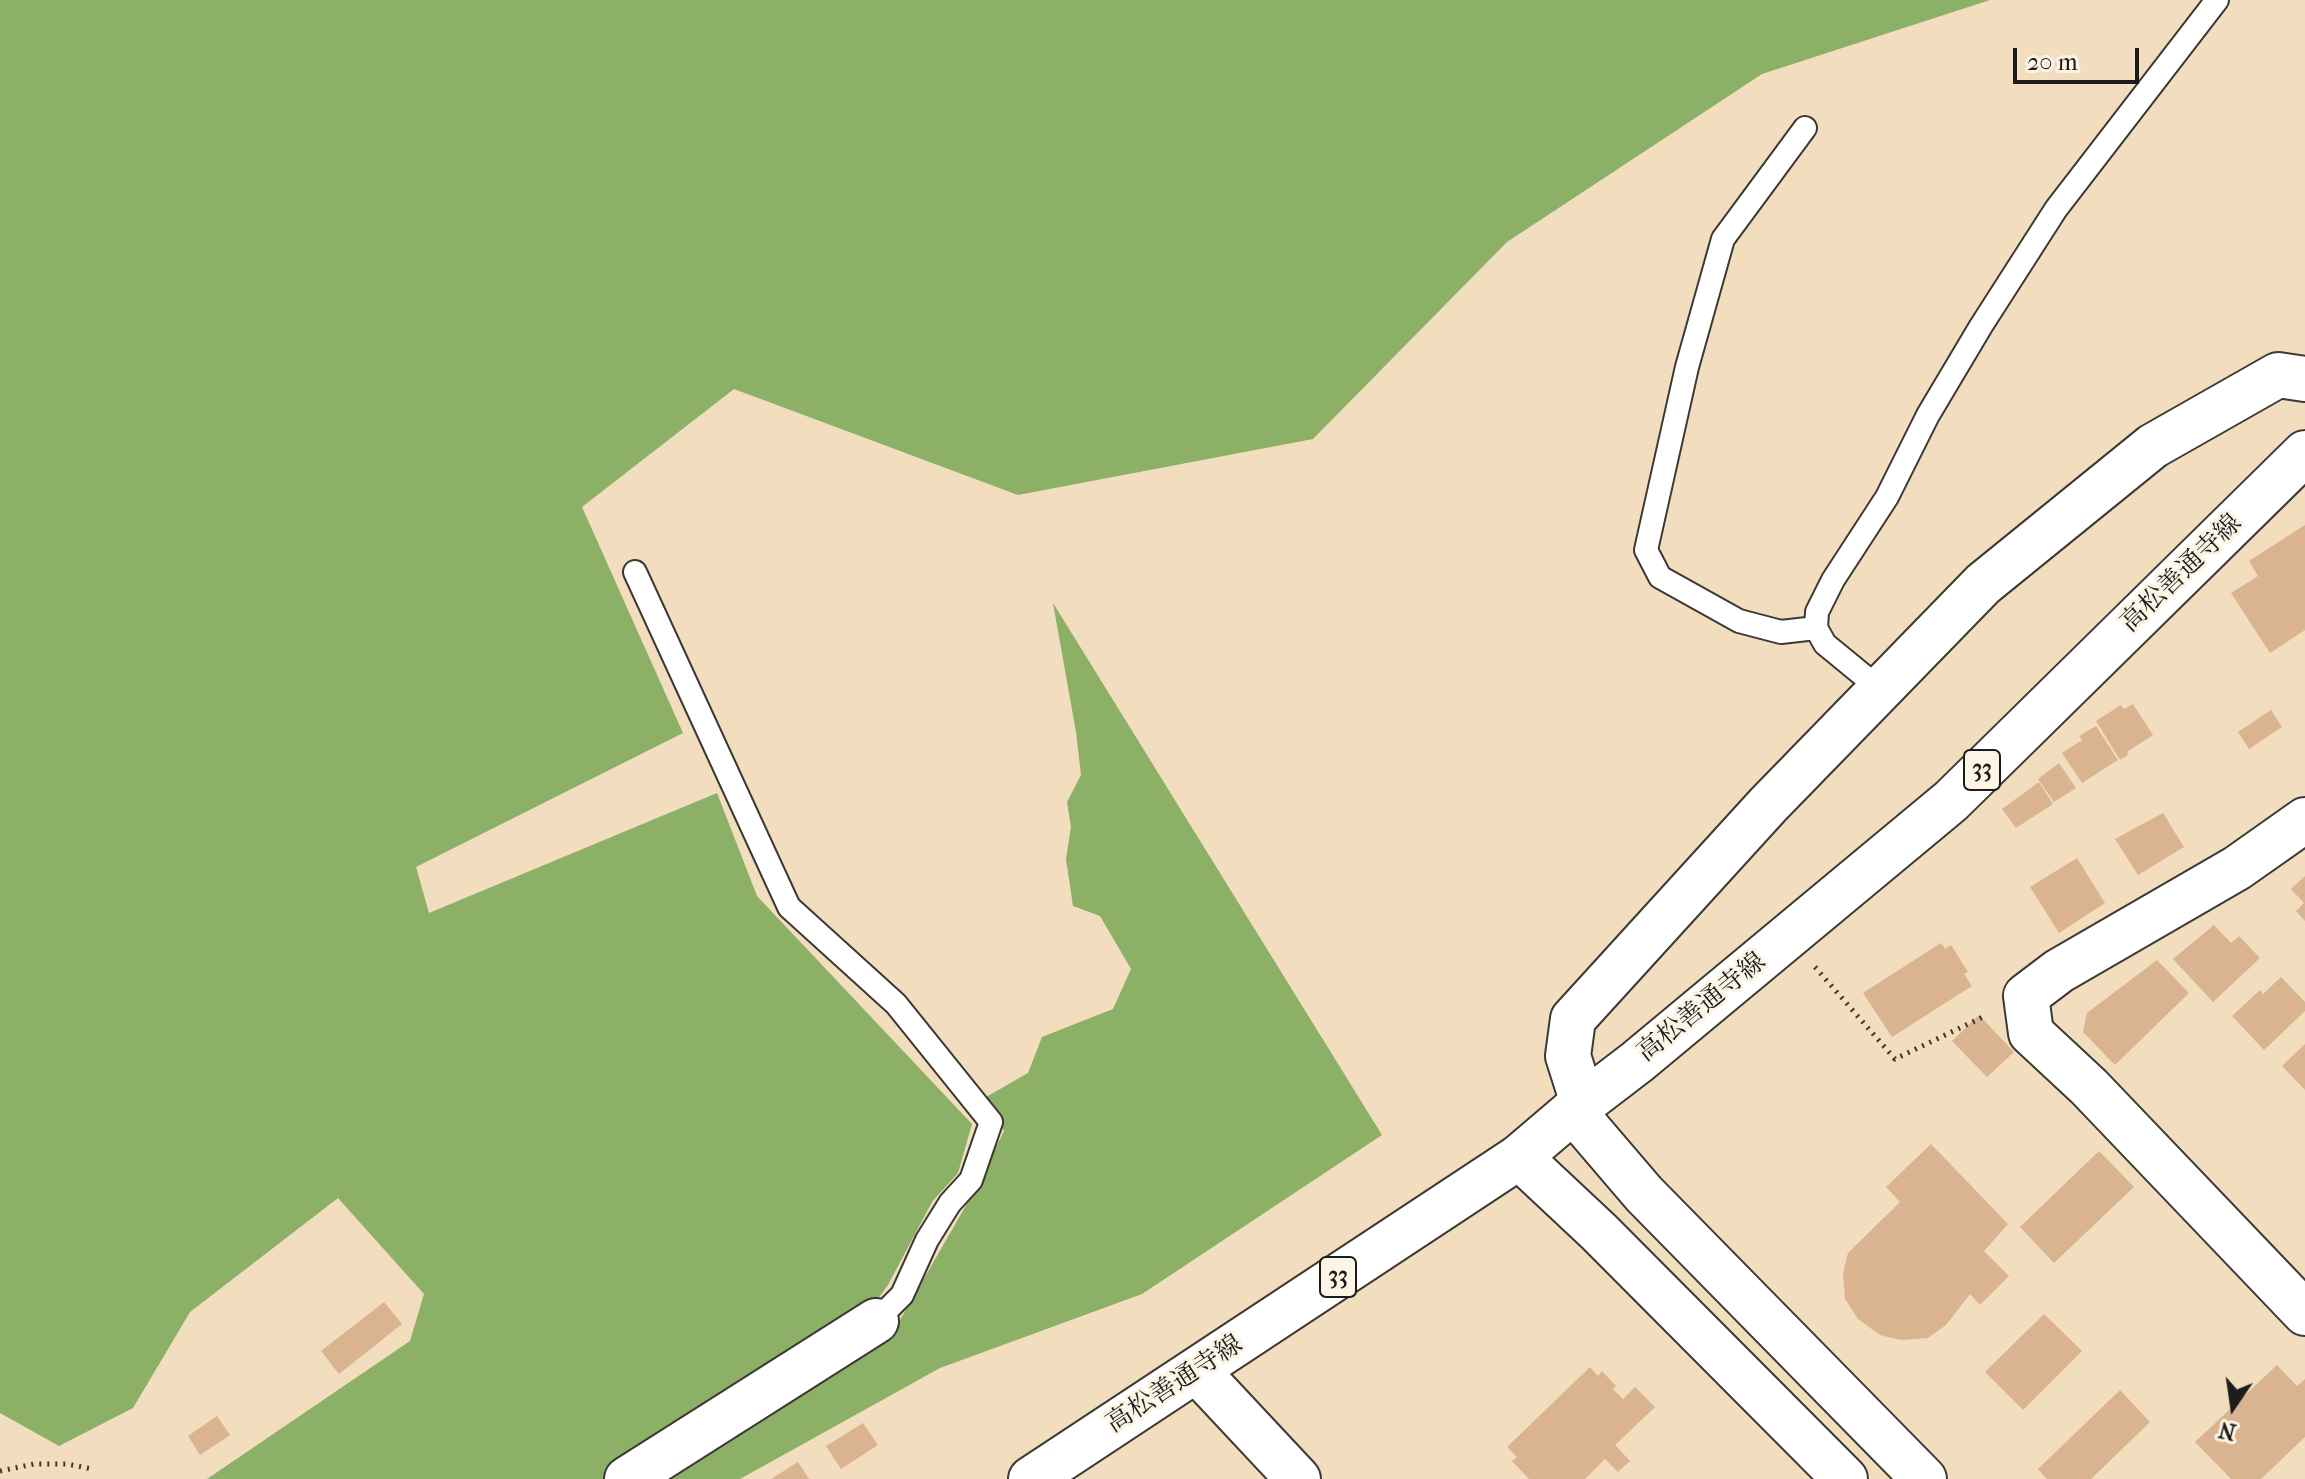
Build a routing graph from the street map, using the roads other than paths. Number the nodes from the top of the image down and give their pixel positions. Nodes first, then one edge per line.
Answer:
1 (2217, 0) edge
2 (1805, 128) dead end
3 (2305, 379) edge
4 (2305, 453) edge
5 (635, 572) dead end
6 (1816, 628) junction
7 (1881, 690) junction
8 (2305, 820) edge
9 (1578, 1107) junction
10 (1519, 1157) junction
11 (2305, 1313) edge
12 (876, 1321) joint
13 (1197, 1371) junction
14 (627, 1479) edge
15 (1031, 1479) edge
16 (1298, 1479) edge
17 (1845, 1479) edge
18 (1924, 1479) edge

1 - 6 lane
2 - 6 lane
3 - 7 street
4 - 9 street, 高松善通寺線 / 33
5 - 12 lane
6 - 7 lane
7 - 9 street
8 - 11 street
9 - 10 street, 高松善通寺線 / 33
9 - 18 street
10 - 13 street, 高松善通寺線 / 33
10 - 17 street
12 - 14 street
13 - 15 street, 高松善通寺線 / 33
13 - 16 street

